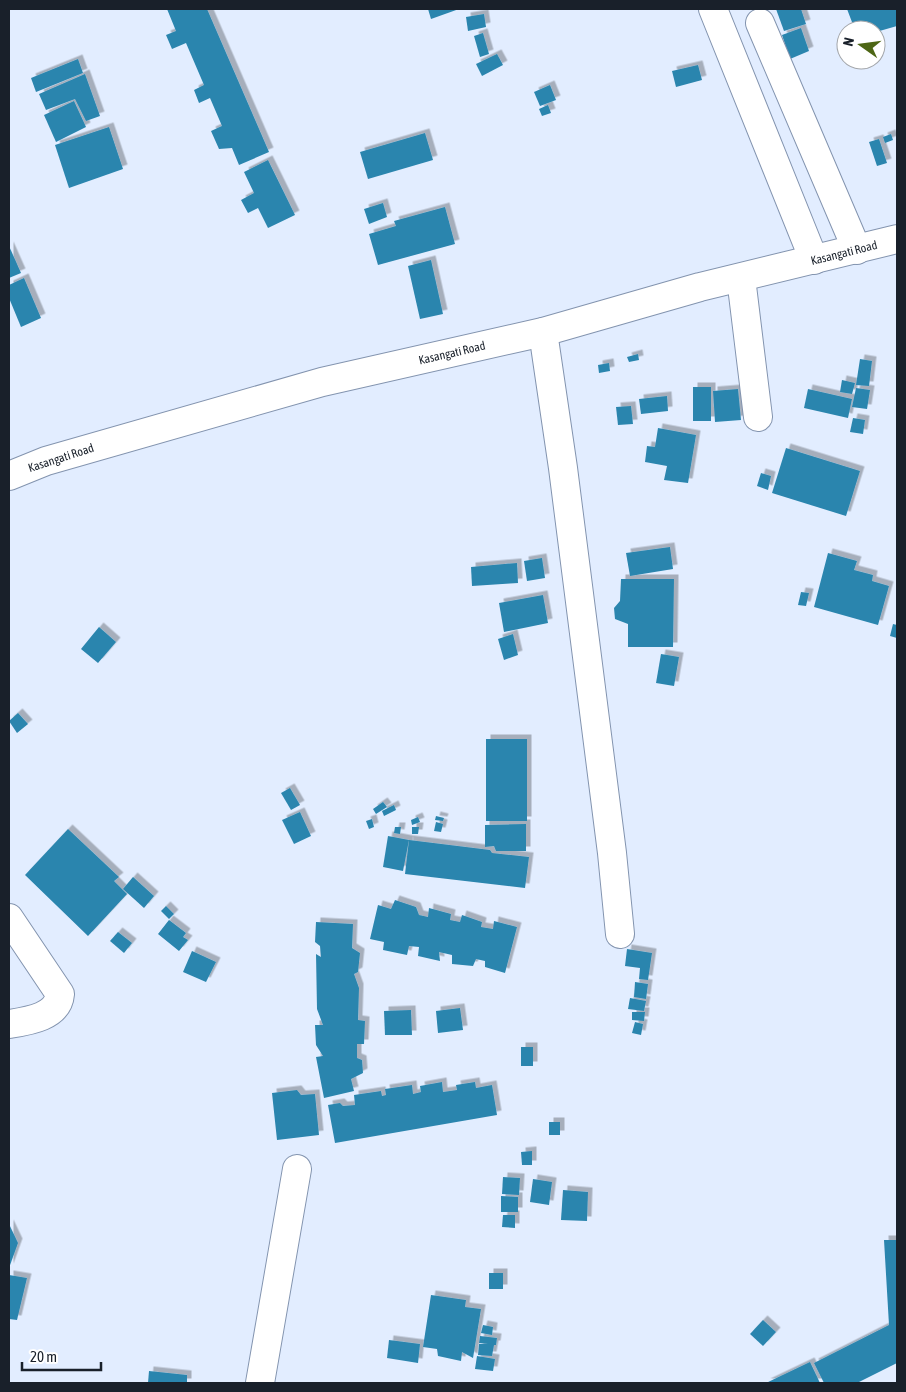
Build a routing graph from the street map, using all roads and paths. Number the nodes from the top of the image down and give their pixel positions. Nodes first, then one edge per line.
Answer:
1 (713, 9) edge
2 (760, 23) dead end
3 (897, 239) edge
4 (858, 250) junction
5 (814, 260) junction
6 (741, 278) junction
7 (542, 332) junction
8 (758, 417) dead end
9 (9, 476) edge
10 (9, 918) edge
11 (620, 934) dead end
12 (9, 1024) edge
13 (297, 1169) dead end
14 (260, 1383) edge

1 - 5 street
2 - 4 street
3 - 4 street, Kasangati Road
4 - 5 street, Kasangati Road
5 - 6 street, Kasangati Road
6 - 7 street, Kasangati Road
6 - 8 street
7 - 9 street, Kasangati Road
7 - 11 street
10 - 12 street
13 - 14 street

